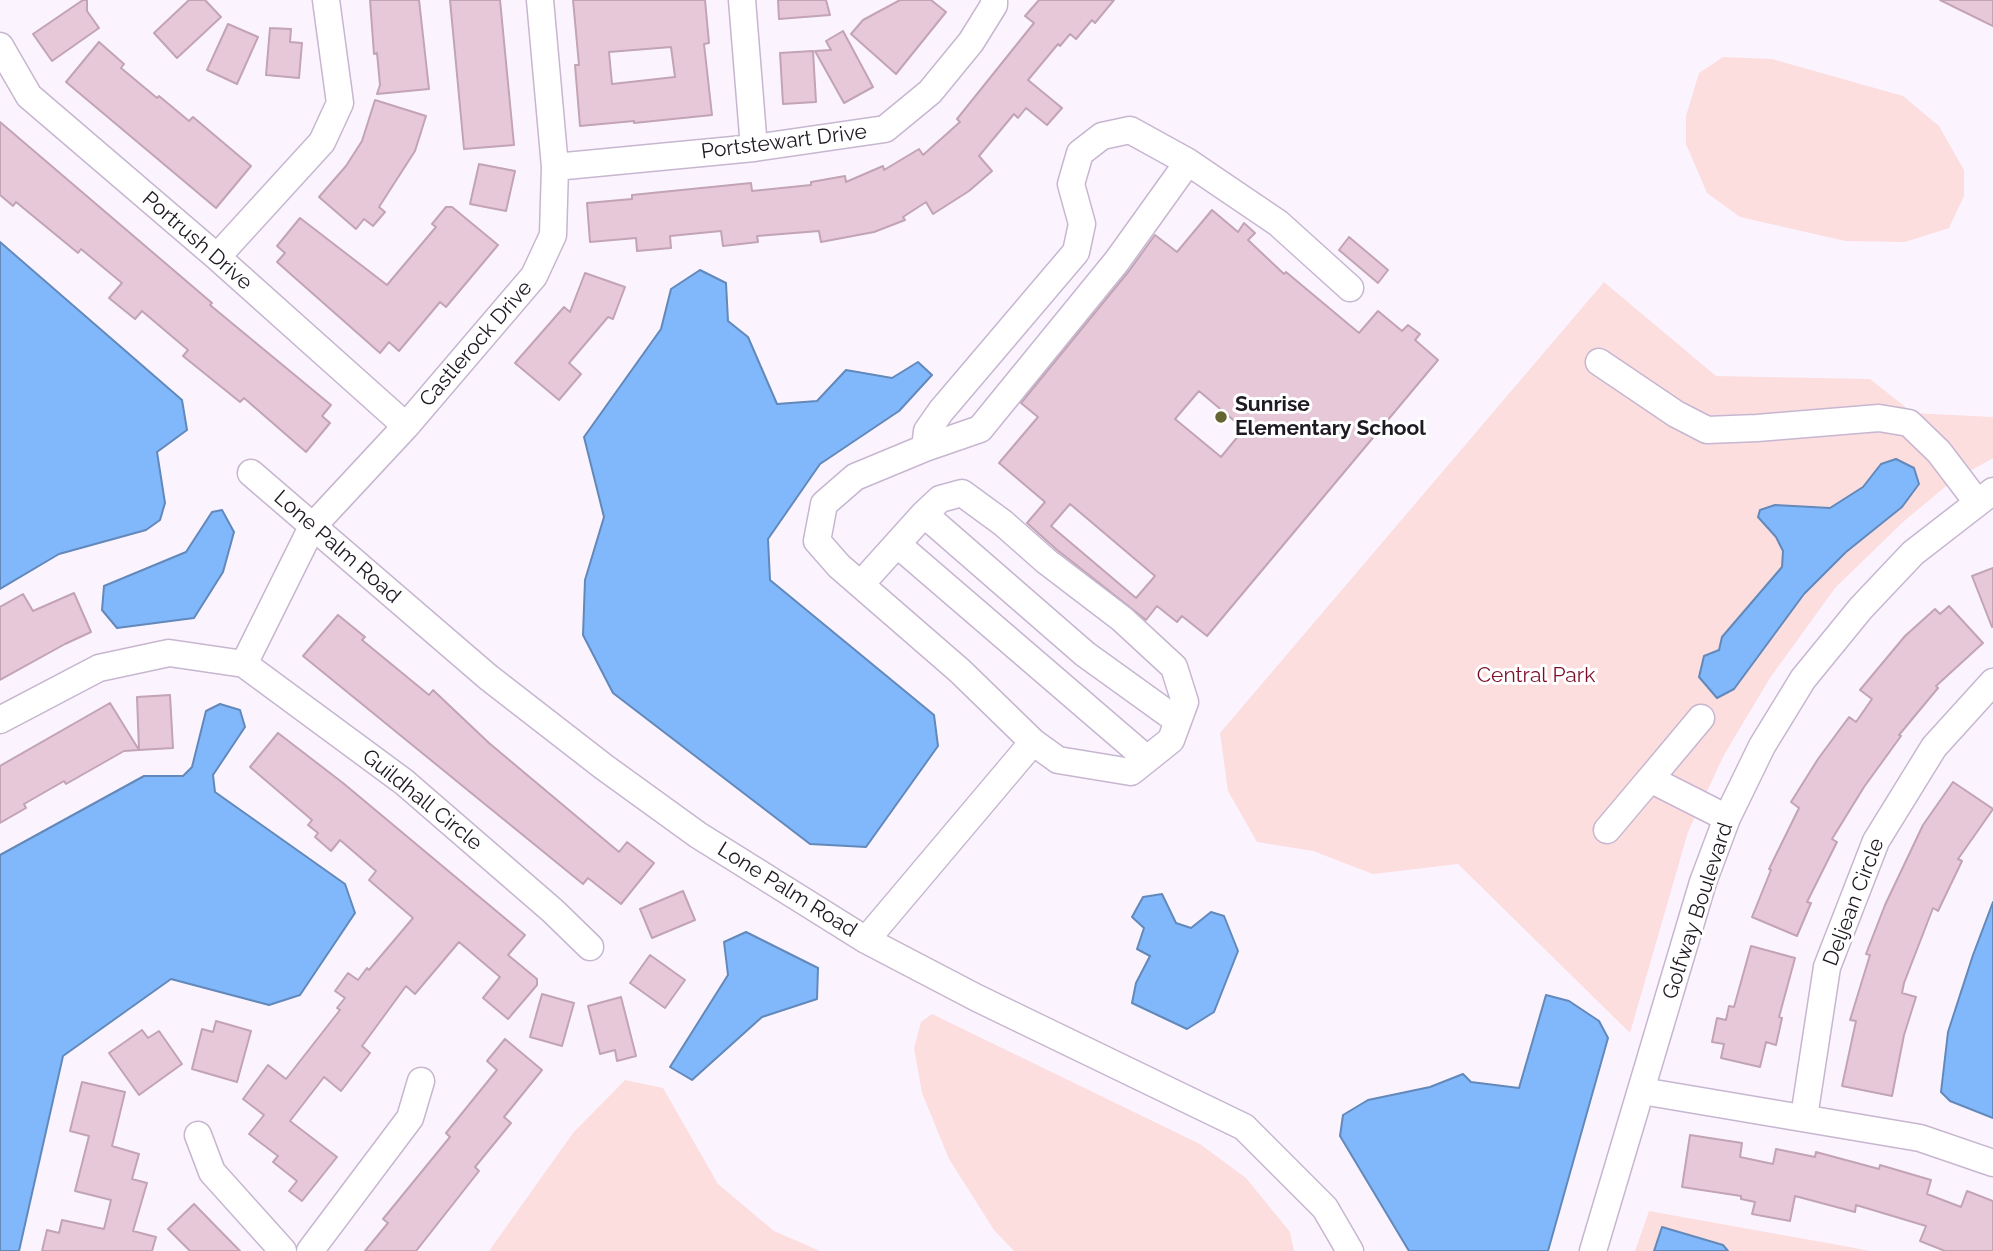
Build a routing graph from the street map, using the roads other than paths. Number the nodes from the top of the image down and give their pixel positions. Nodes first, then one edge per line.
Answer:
1 (326, 0) edge
2 (540, 0) edge
3 (742, 0) edge
4 (995, 0) edge
5 (0, 46) edge
6 (754, 148) junction
7 (1188, 162) junction
8 (555, 167) junction
9 (217, 257) junction
10 (1350, 288) dead end
11 (1599, 362) dead end
12 (406, 426) junction
13 (925, 448) junction
14 (251, 472) dead end
15 (1985, 497) edge
16 (924, 514) junction
17 (312, 527) junction
18 (897, 544) junction
19 (861, 584) junction
20 (244, 664) junction
21 (1993, 682) edge
22 (1701, 718) dead end
23 (0, 720) edge
24 (1178, 721) junction
25 (1033, 742) junction
26 (1147, 759) junction
27 (1650, 779) junction
28 (1727, 818) junction
29 (1607, 830) dead end
30 (866, 940) junction
31 (590, 947) dead end
32 (421, 1081) dead end
33 (1642, 1091) junction
34 (1804, 1117) junction
35 (198, 1135) dead end
36 (1993, 1163) edge
37 (282, 1251) edge
38 (310, 1251) edge
39 (1350, 1251) edge
40 (1593, 1251) edge

1 - 9 street
2 - 8 street, Castlerock Drive
3 - 6 street
4 - 6 street, Portstewart Drive
5 - 9 street, Portrush Drive
6 - 8 street, Portstewart Drive
7 - 10 street
7 - 13 street
7 - 13 street
8 - 12 street, Castlerock Drive
9 - 12 street, Portrush Drive
11 - 15 street
12 - 17 street, Castlerock Drive
13 - 19 street
14 - 17 street, Lone Palm Road
15 - 28 street, Golfway Boulevard
16 - 18 street
16 - 24 street
16 - 24 street
17 - 20 street
17 - 30 street, Lone Palm Road
18 - 19 street
18 - 26 street
19 - 25 street
20 - 23 street, Guildhall Circle
20 - 31 street, Guildhall Circle
21 - 34 street, Deljean Circle
22 - 27 street
24 - 26 street
25 - 26 street
25 - 30 street
27 - 28 street
27 - 29 street
28 - 33 street, Golfway Boulevard
30 - 39 street, Lone Palm Road
32 - 38 street
33 - 34 street
33 - 40 street, Golfway Boulevard
34 - 36 street
35 - 37 street

